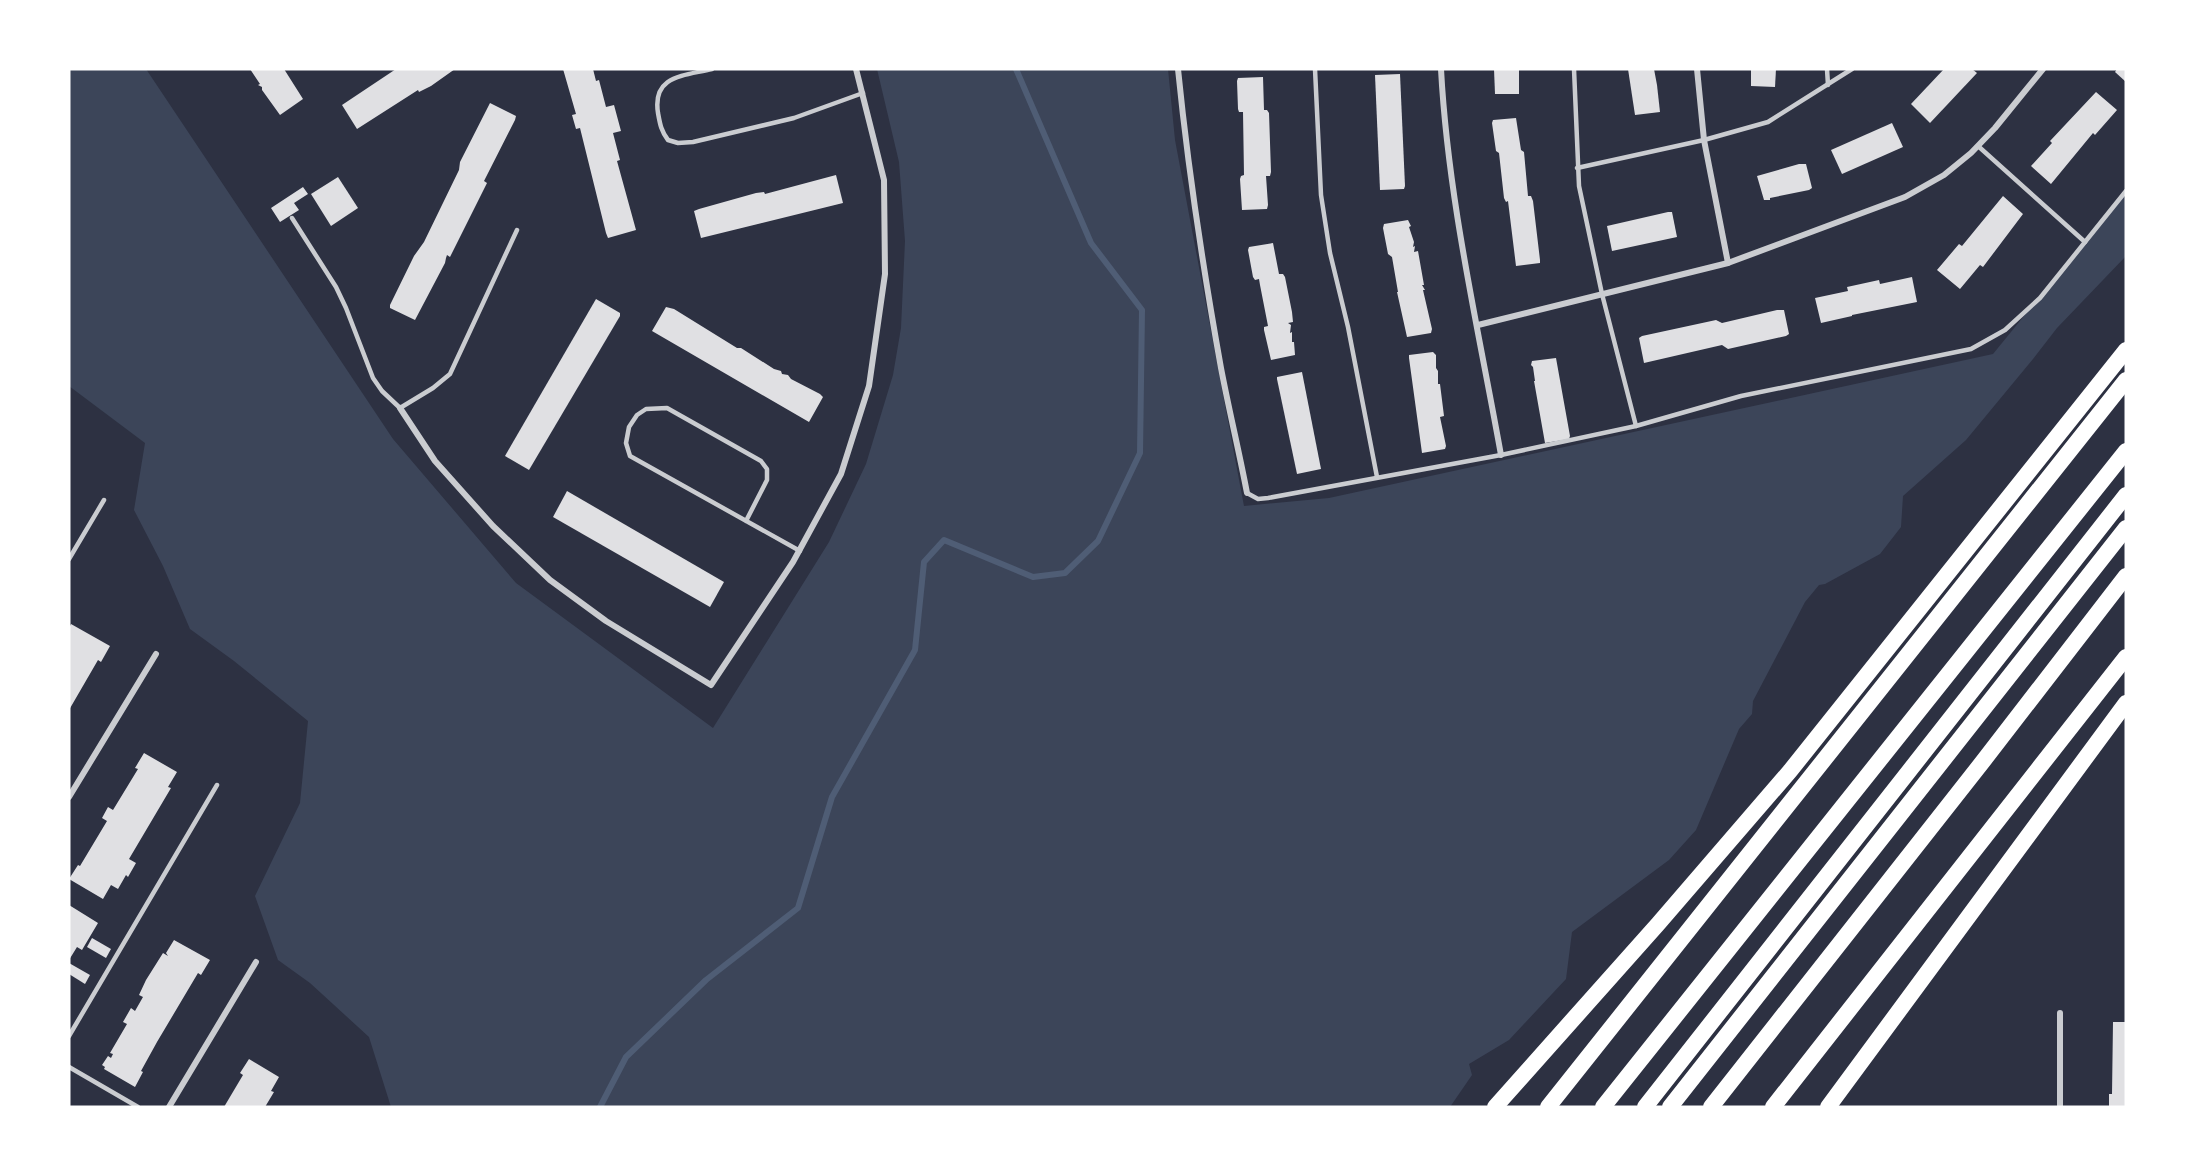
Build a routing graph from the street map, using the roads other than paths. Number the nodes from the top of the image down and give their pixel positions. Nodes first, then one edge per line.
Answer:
1 (712, 69) edge
2 (856, 69) edge
3 (1178, 69) edge
4 (1315, 69) edge
5 (1441, 69) edge
6 (1574, 69) edge
7 (1697, 69) edge
8 (1827, 69) edge
9 (1852, 69) edge
10 (2043, 69) edge
11 (1828, 85) junction
12 (863, 93) junction
13 (1704, 140) junction
14 (1978, 146) junction
15 (1577, 168) junction
16 (2126, 191) edge
17 (292, 218) dead end
18 (517, 230) dead end
19 (2085, 242) junction
20 (1728, 263) junction
21 (1602, 294) junction
22 (1478, 325) junction
23 (2126, 350) edge
24 (2126, 380) edge
25 (400, 408) junction
26 (1636, 426) junction
27 (2126, 451) edge
28 (1501, 455) junction
29 (1377, 477) junction
30 (1247, 493) joint
31 (2126, 495) edge
32 (104, 500) dead end
33 (746, 521) junction
34 (2126, 528) edge
35 (800, 551) junction
36 (69, 558) edge
37 (2126, 576) edge
38 (156, 654) dead end
39 (2126, 657) edge
40 (2126, 703) edge
41 (217, 785) dead end
42 (69, 797) edge
43 (256, 962) dead end
44 (2060, 1013) dead end
45 (69, 1036) edge
46 (69, 1067) edge
47 (138, 1107) edge
48 (170, 1107) edge
49 (1495, 1107) edge
50 (1548, 1107) edge
51 (1603, 1107) edge
52 (1645, 1107) edge
53 (1670, 1107) edge
54 (1711, 1107) edge
55 (1773, 1107) edge
56 (1828, 1107) edge
57 (2060, 1107) edge

1 - 12 lane
2 - 12 street
3 - 30 street
4 - 29 lane
5 - 22 street
6 - 15 lane
7 - 13 street
8 - 11 lane
9 - 11 lane
10 - 14 street
11 - 13 lane
12 - 35 street
13 - 15 lane
13 - 20 street
14 - 19 lane
14 - 20 street
15 - 21 lane
16 - 19 lane
17 - 25 lane
18 - 25 lane
19 - 26 lane
20 - 21 street
21 - 22 street
21 - 26 lane
22 - 28 street
23 - 49 highway
24 - 50 highway
25 - 35 street
26 - 28 lane
27 - 51 highway
28 - 29 lane
29 - 30 lane
31 - 52 highway
32 - 36 lane
33 - 33 lane
33 - 35 lane
34 - 53 highway
37 - 54 highway
38 - 42 street
39 - 55 highway
40 - 56 highway
41 - 45 lane
43 - 48 street
44 - 57 street
46 - 47 lane

